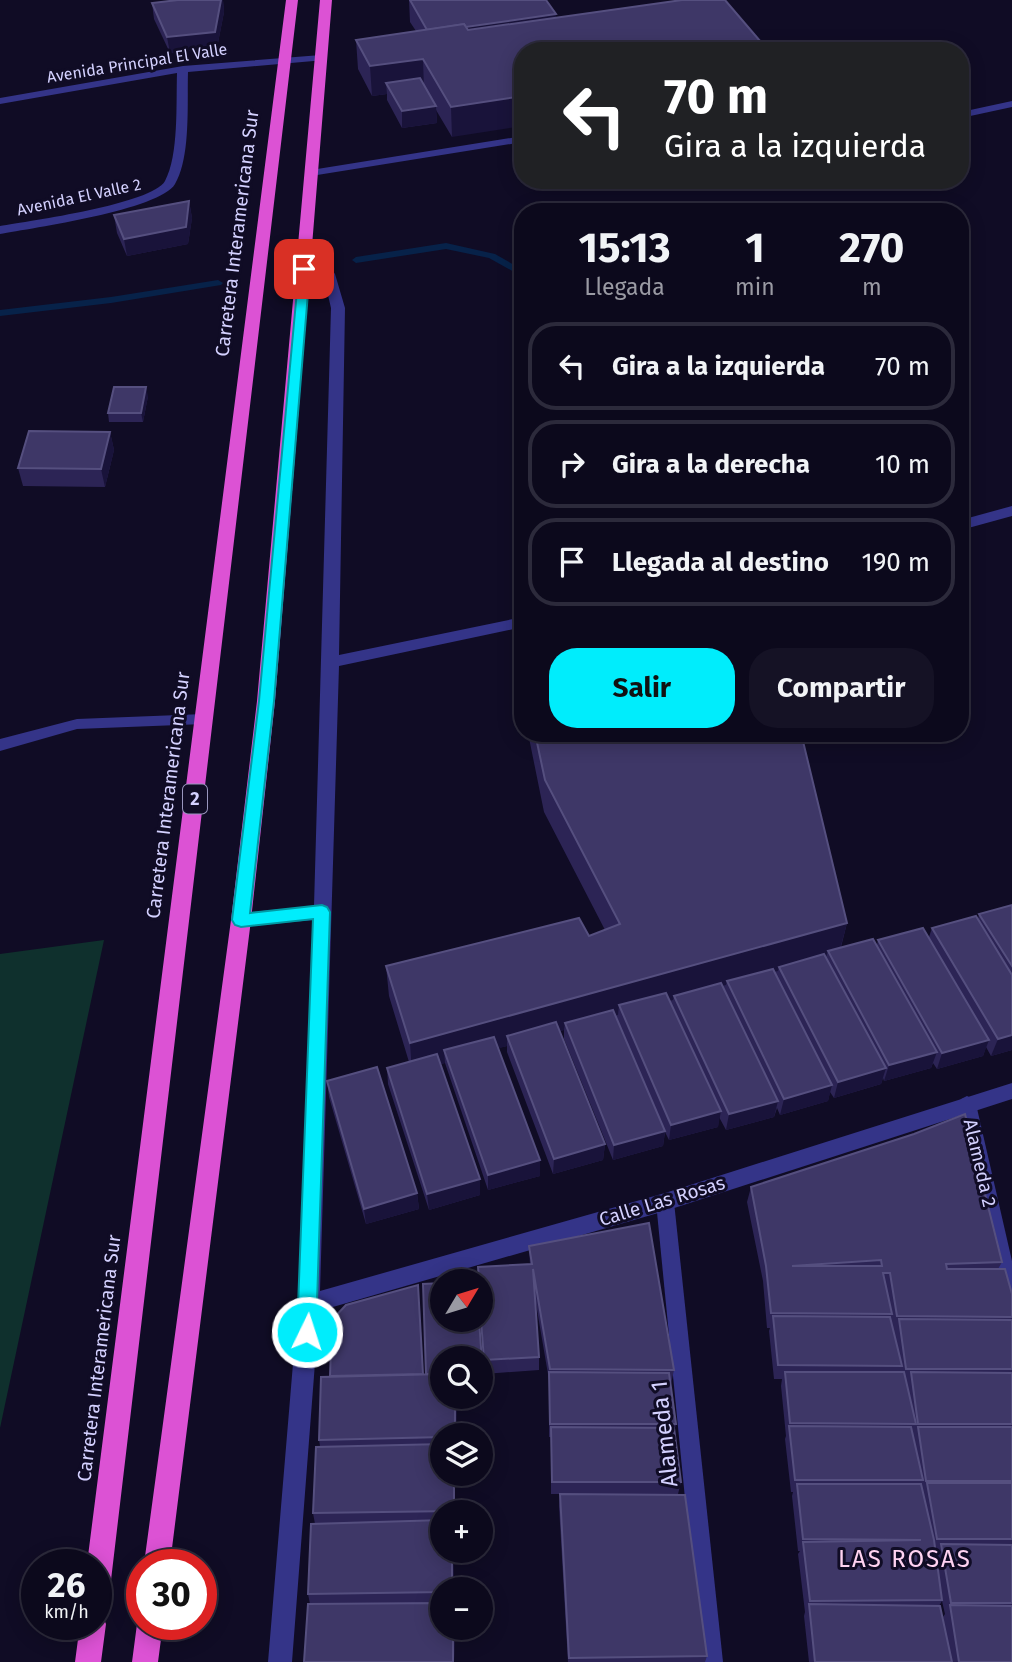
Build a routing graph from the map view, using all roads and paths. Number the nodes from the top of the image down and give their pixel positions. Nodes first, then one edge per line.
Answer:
1 (292, 0) edge
2 (326, 0) edge
3 (321, 58) junction
4 (284, 60) junction
5 (183, 69) junction
6 (0, 101) edge
7 (1012, 104) edge
8 (969, 113) edge
9 (514, 140) edge
10 (311, 173) junction
11 (0, 230) edge
12 (307, 242) junction
13 (1012, 511) edge
14 (969, 523) edge
15 (514, 624) edge
16 (331, 662) junction
17 (204, 719) junction
18 (0, 745) edge
19 (322, 912) junction
20 (241, 920) junction
21 (1012, 1091) edge
22 (967, 1104) junction
23 (665, 1202) junction
24 (1012, 1303) edge
25 (309, 1304) junction
26 (102, 1549) edge
27 (159, 1549) edge
28 (91, 1640) edge
29 (148, 1640) edge
30 (88, 1662) edge
31 (145, 1662) edge
32 (280, 1662) edge
33 (712, 1662) edge

1 - 4 highway, Carretera Interamericana Sur / 2
2 - 3 highway
3 - 4 street, Avenida Principal El Valle
3 - 10 highway
4 - 5 street, Avenida Principal El Valle
4 - 17 highway, Carretera Interamericana Sur / 2
5 - 6 street, Avenida Principal El Valle
5 - 11 street, Avenida El Valle 2
7 - 8 lane
9 - 10 lane
10 - 12 highway
12 - 16 street
12 - 20 highway
13 - 14 street
15 - 16 street
16 - 19 street
17 - 18 lane
17 - 26 highway, Carretera Interamericana Sur / 2
19 - 20 street
19 - 25 street
20 - 27 highway
21 - 22 street, Calle Las Rosas
22 - 23 street, Calle Las Rosas
22 - 24 lane, Alameda 2
23 - 25 street, Calle Las Rosas
23 - 33 lane, Alameda 1
25 - 32 street
28 - 30 highway
29 - 31 highway

